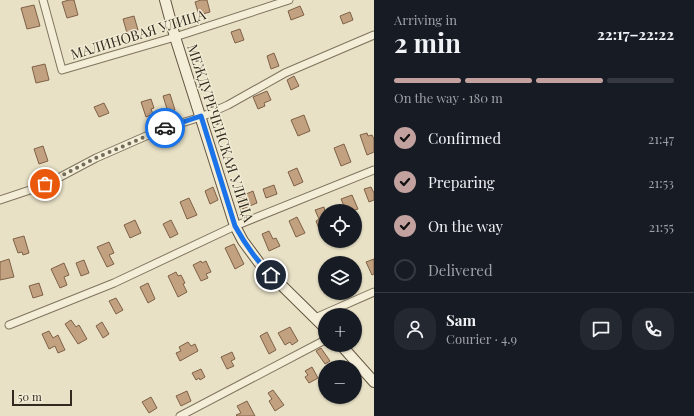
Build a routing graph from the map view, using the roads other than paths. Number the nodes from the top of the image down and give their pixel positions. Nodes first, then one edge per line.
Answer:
1 (44, 0) edge
2 (165, 0) edge
3 (289, 0) edge
4 (374, 35) edge
5 (175, 37) junction
6 (201, 116) junction
7 (374, 170) edge
8 (0, 200) edge
9 (235, 226) junction
10 (374, 292) edge
11 (315, 318) junction
12 (318, 321) edge
13 (9, 325) dead end
14 (318, 344) edge
15 (347, 352) edge
16 (374, 382) edge
17 (180, 416) edge

1 - 5 street, МАЛИНОВАЯ УЛИЦА
2 - 5 street, МЕЖДУРЕЧЕНСКАЯ УЛИЦА
3 - 5 street, МАЛИНОВАЯ УЛИЦА
4 - 6 street
5 - 6 street, МЕЖДУРЕЧЕНСКАЯ УЛИЦА
6 - 8 street
6 - 9 street, МЕЖДУРЕЧЕНСКАЯ УЛИЦА
7 - 9 street
9 - 11 street, МЕЖДУРЕЧЕНСКАЯ УЛИЦА
9 - 13 street
10 - 11 street
11 - 12 street, МЕЖДУРЕЧЕНСКАЯ УЛИЦА
14 - 17 street
15 - 16 street

